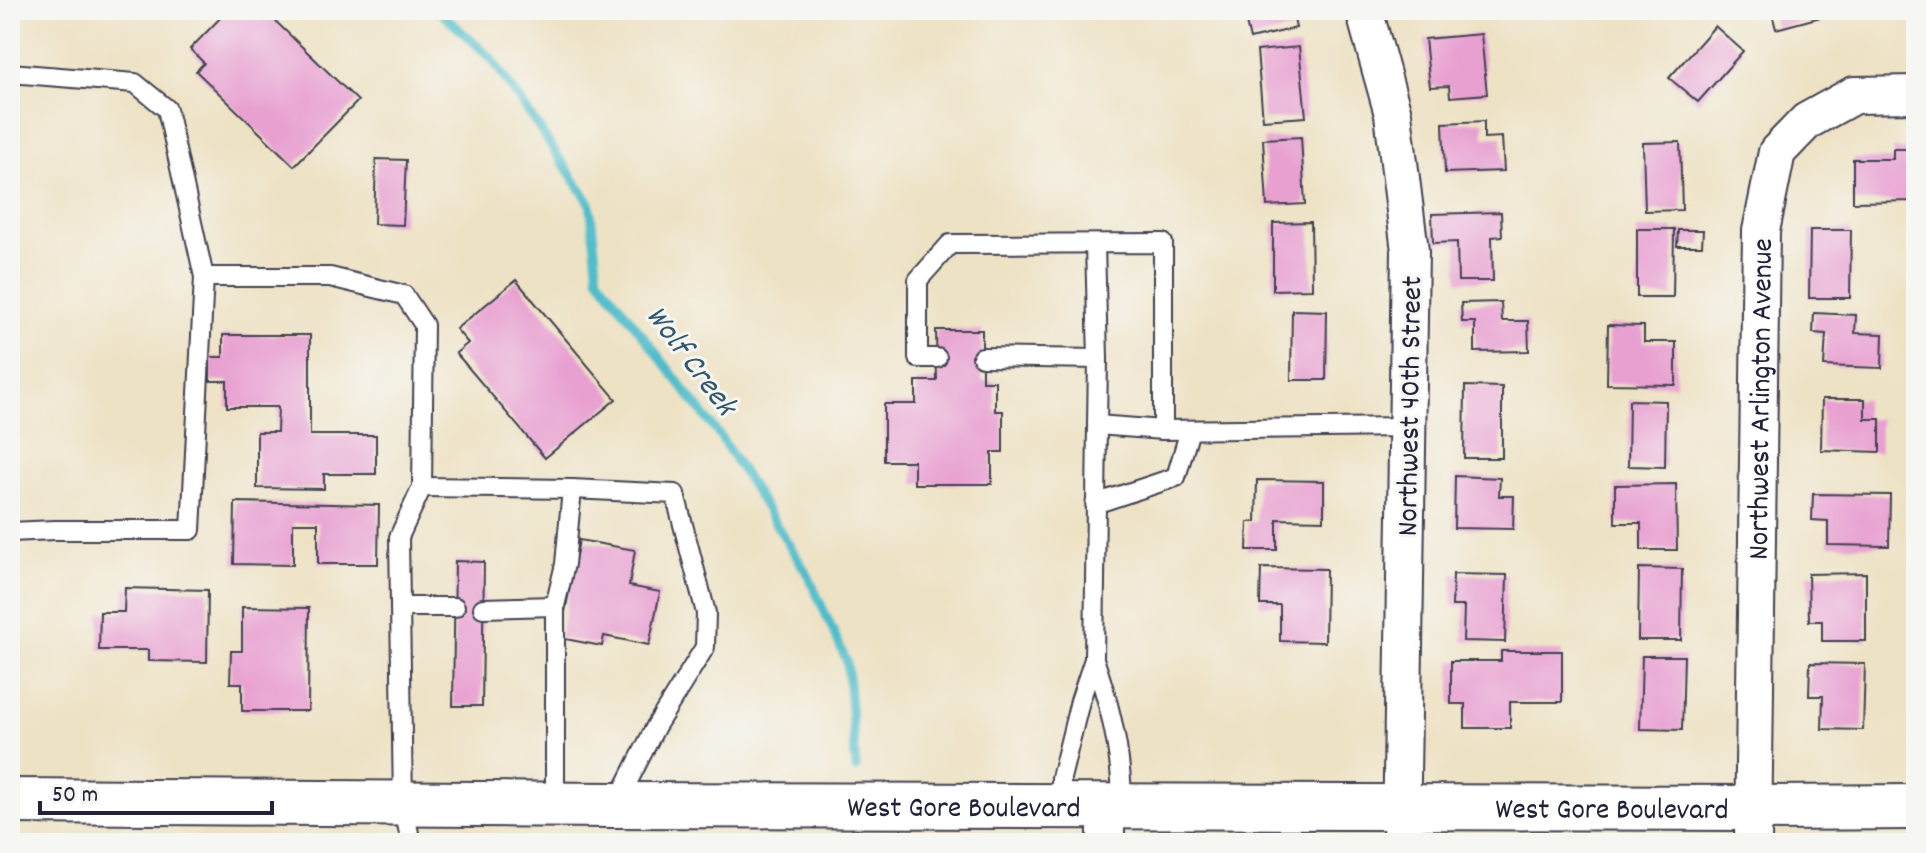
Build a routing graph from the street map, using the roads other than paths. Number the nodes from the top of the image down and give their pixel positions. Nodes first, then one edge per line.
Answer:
1 (1364, 10) edge
2 (10, 73) edge
3 (1916, 94) edge
4 (1095, 244) junction
5 (204, 277) junction
6 (982, 357) dead end
7 (937, 358) dead end
8 (1098, 359) junction
9 (1097, 425) junction
10 (1407, 427) junction
11 (1163, 430) junction
12 (1190, 430) junction
13 (422, 487) junction
14 (572, 489) junction
15 (1095, 504) junction
16 (10, 532) edge
17 (555, 606) junction
18 (400, 607) junction
19 (455, 607) dead end
20 (483, 608) dead end
21 (1094, 659) junction
22 (10, 801) edge
23 (555, 804) junction
24 (616, 805) junction
25 (1061, 806) junction
26 (1916, 807) edge
27 (1111, 818) edge
28 (407, 823) edge
29 (1402, 825) edge
30 (1754, 826) edge

1 - 10 street, Northwest 40th Street
2 - 5 lane
3 - 30 street, Northwest Arlington Avenue
4 - 7 lane
4 - 8 lane
4 - 11 lane
5 - 13 lane
5 - 16 lane
6 - 8 lane
8 - 9 lane
9 - 11 lane
9 - 15 lane
10 - 12 lane
10 - 29 street, Northwest 40th Street
11 - 12 lane
12 - 15 lane
13 - 14 lane
13 - 18 lane
14 - 17 lane
14 - 24 lane
15 - 21 lane
17 - 20 lane
17 - 23 lane
18 - 19 lane
18 - 28 lane
21 - 25 lane
21 - 27 lane
22 - 28 main road, West Gore Boulevard
23 - 24 main road, West Gore Boulevard
23 - 28 main road, West Gore Boulevard
24 - 25 main road, West Gore Boulevard
25 - 27 main road, West Gore Boulevard
26 - 30 main road, West Gore Boulevard
27 - 29 main road, West Gore Boulevard
29 - 30 main road, West Gore Boulevard

